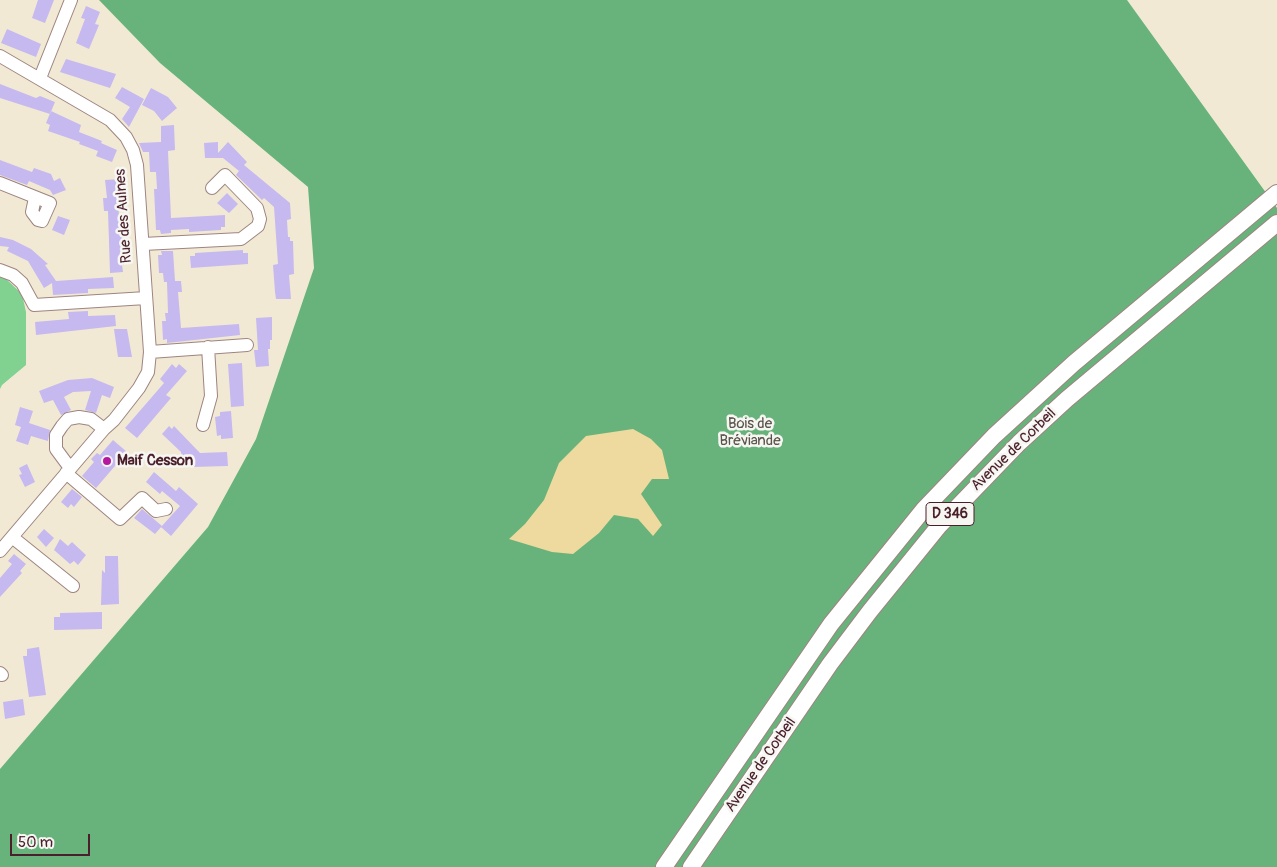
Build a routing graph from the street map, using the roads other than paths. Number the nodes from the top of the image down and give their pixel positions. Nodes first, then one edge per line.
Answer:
1 (71, 0) edge
2 (0, 56) edge
3 (40, 78) junction
4 (0, 183) edge
5 (212, 188) dead end
6 (1277, 194) edge
7 (35, 198) dead end
8 (1277, 223) edge
9 (143, 244) junction
10 (0, 270) edge
11 (146, 298) junction
12 (246, 345) dead end
13 (208, 347) junction
14 (150, 352) junction
15 (203, 425) dead end
16 (104, 429) junction
17 (68, 471) junction
18 (166, 510) dead end
19 (12, 537) junction
20 (0, 551) edge
21 (73, 586) dead end
22 (664, 867) edge
23 (692, 867) edge

1 - 3 street
2 - 3 street, Rue des Aulnes
3 - 9 street, Rue des Aulnes
4 - 7 street
5 - 9 street
6 - 22 main road, D 346
8 - 23 main road, Avenue de Corbeil / D 346
9 - 11 street, Rue des Aulnes
10 - 11 street
11 - 14 street, Rue des Aulnes
12 - 13 street
13 - 14 street
13 - 15 street
14 - 16 street, Rue des Aulnes
16 - 17 street, Rue des Aulnes
16 - 17 street
17 - 18 street
17 - 19 street, Rue des Aulnes
19 - 20 street, Rue des Aulnes
19 - 21 street

